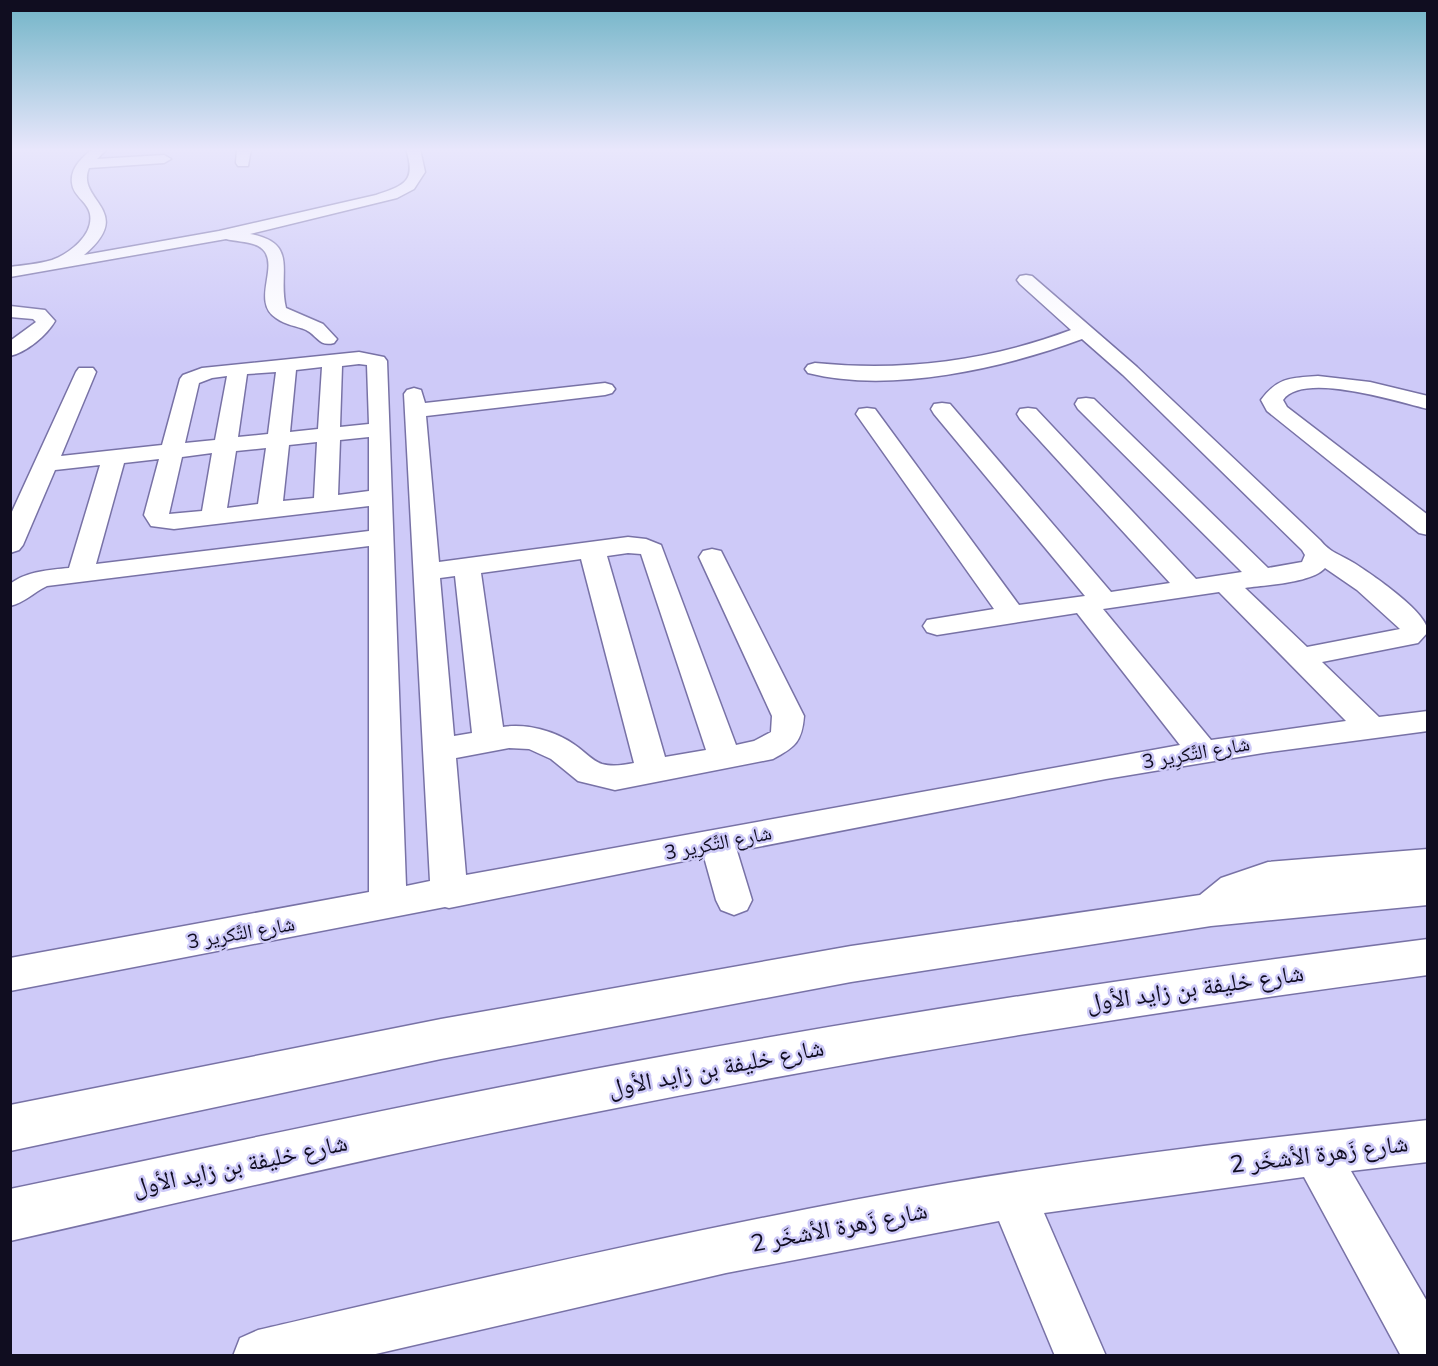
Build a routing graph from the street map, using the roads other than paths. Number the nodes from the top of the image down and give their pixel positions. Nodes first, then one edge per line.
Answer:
1 (97, 213) edge
2 (324, 213) edge
3 (225, 236) junction
4 (53, 265) junction
5 (10, 272) edge
6 (1026, 279) dead end
7 (10, 311) edge
8 (1085, 331) junction
9 (329, 349) junction
10 (10, 350) edge
11 (287, 364) junction
12 (238, 369) junction
13 (815, 369) dead end
14 (86, 372) dead end
15 (605, 389) dead end
16 (1428, 403) edge
17 (1086, 404) dead end
18 (942, 409) dead end
19 (867, 414) dead end
20 (1028, 414) dead end
21 (380, 429) junction
22 (329, 434) junction
23 (279, 440) junction
24 (225, 445) junction
25 (171, 451) junction
26 (114, 457) junction
27 (46, 464) junction
28 (381, 497) junction
29 (326, 503) junction
30 (270, 510) junction
31 (213, 517) junction
32 (1428, 528) edge
33 (381, 537) junction
34 (10, 544) edge
35 (592, 550) junction
36 (1318, 555) junction
37 (712, 557) dead end
38 (467, 566) junction
39 (427, 572) junction
40 (80, 574) junction
41 (1262, 577) junction
42 (1224, 583) junction
43 (1191, 588) junction
44 (10, 598) edge
45 (1094, 602) junction
46 (1011, 614) junction
47 (937, 626) dead end
48 (1300, 657) junction
49 (1428, 722) edge
50 (1371, 727) junction
51 (489, 740) junction
52 (438, 750) junction
53 (1203, 751) junction
54 (725, 758) junction
55 (653, 772) junction
56 (717, 843) junction
57 (1428, 864) edge
58 (1428, 889) edge
59 (449, 894) junction
60 (734, 900) dead end
61 (388, 905) junction
62 (1211, 910) junction
63 (1428, 957) edge
64 (10, 975) edge
65 (10, 1128) edge
66 (1428, 1141) edge
67 (1316, 1154) junction
68 (1012, 1195) junction
69 (16, 1217) edge
70 (1428, 1353) edge
71 (258, 1356) edge
72 (1081, 1356) edge

1 - 4 street
2 - 3 street
3 - 4 street
3 - 9 street
4 - 5 street
6 - 8 street
7 - 10 street
8 - 13 street
8 - 36 street
9 - 11 street
9 - 21 street
9 - 22 street
11 - 12 street
11 - 23 street
12 - 24 street
12 - 25 street
14 - 27 street
15 - 39 street
16 - 32 street
17 - 41 street
18 - 45 street
19 - 46 street
20 - 43 street
21 - 22 street
21 - 28 street
22 - 23 street
22 - 29 street
23 - 24 street
23 - 30 street
24 - 25 street
24 - 31 street
25 - 26 street
25 - 31 street
26 - 27 street
26 - 40 street
27 - 34 street
28 - 29 street
28 - 33 street
29 - 30 street
30 - 31 street
33 - 40 street
33 - 61 street
35 - 38 street
35 - 54 street
35 - 55 street
36 - 41 street
36 - 48 street
37 - 54 street
38 - 39 street
38 - 51 street
39 - 52 street
40 - 44 street
41 - 42 street
42 - 43 street
42 - 48 street
43 - 45 street
45 - 46 street
45 - 53 street
46 - 47 street
48 - 50 street
49 - 50 street, شارع التَّكرِير 3
50 - 53 street, شارع التَّكرِير 3
51 - 52 street
51 - 55 street
52 - 59 street
53 - 56 street, شارع التَّكرِير 3
54 - 55 street
56 - 59 street, شارع التَّكرِير 3
56 - 60 street
57 - 62 main road
58 - 62 main road
59 - 61 street, شارع التَّكرِير 3
61 - 64 street, شارع التَّكرِير 3
62 - 65 main road
63 - 69 main road, شارع خليفة بن زايد الأول
66 - 67 street, شارع زَهرة الأشخَر 2
67 - 68 street, شارع زَهرة الأشخَر 2
67 - 70 street
68 - 71 street, شارع زَهرة الأشخَر 2
68 - 72 street

